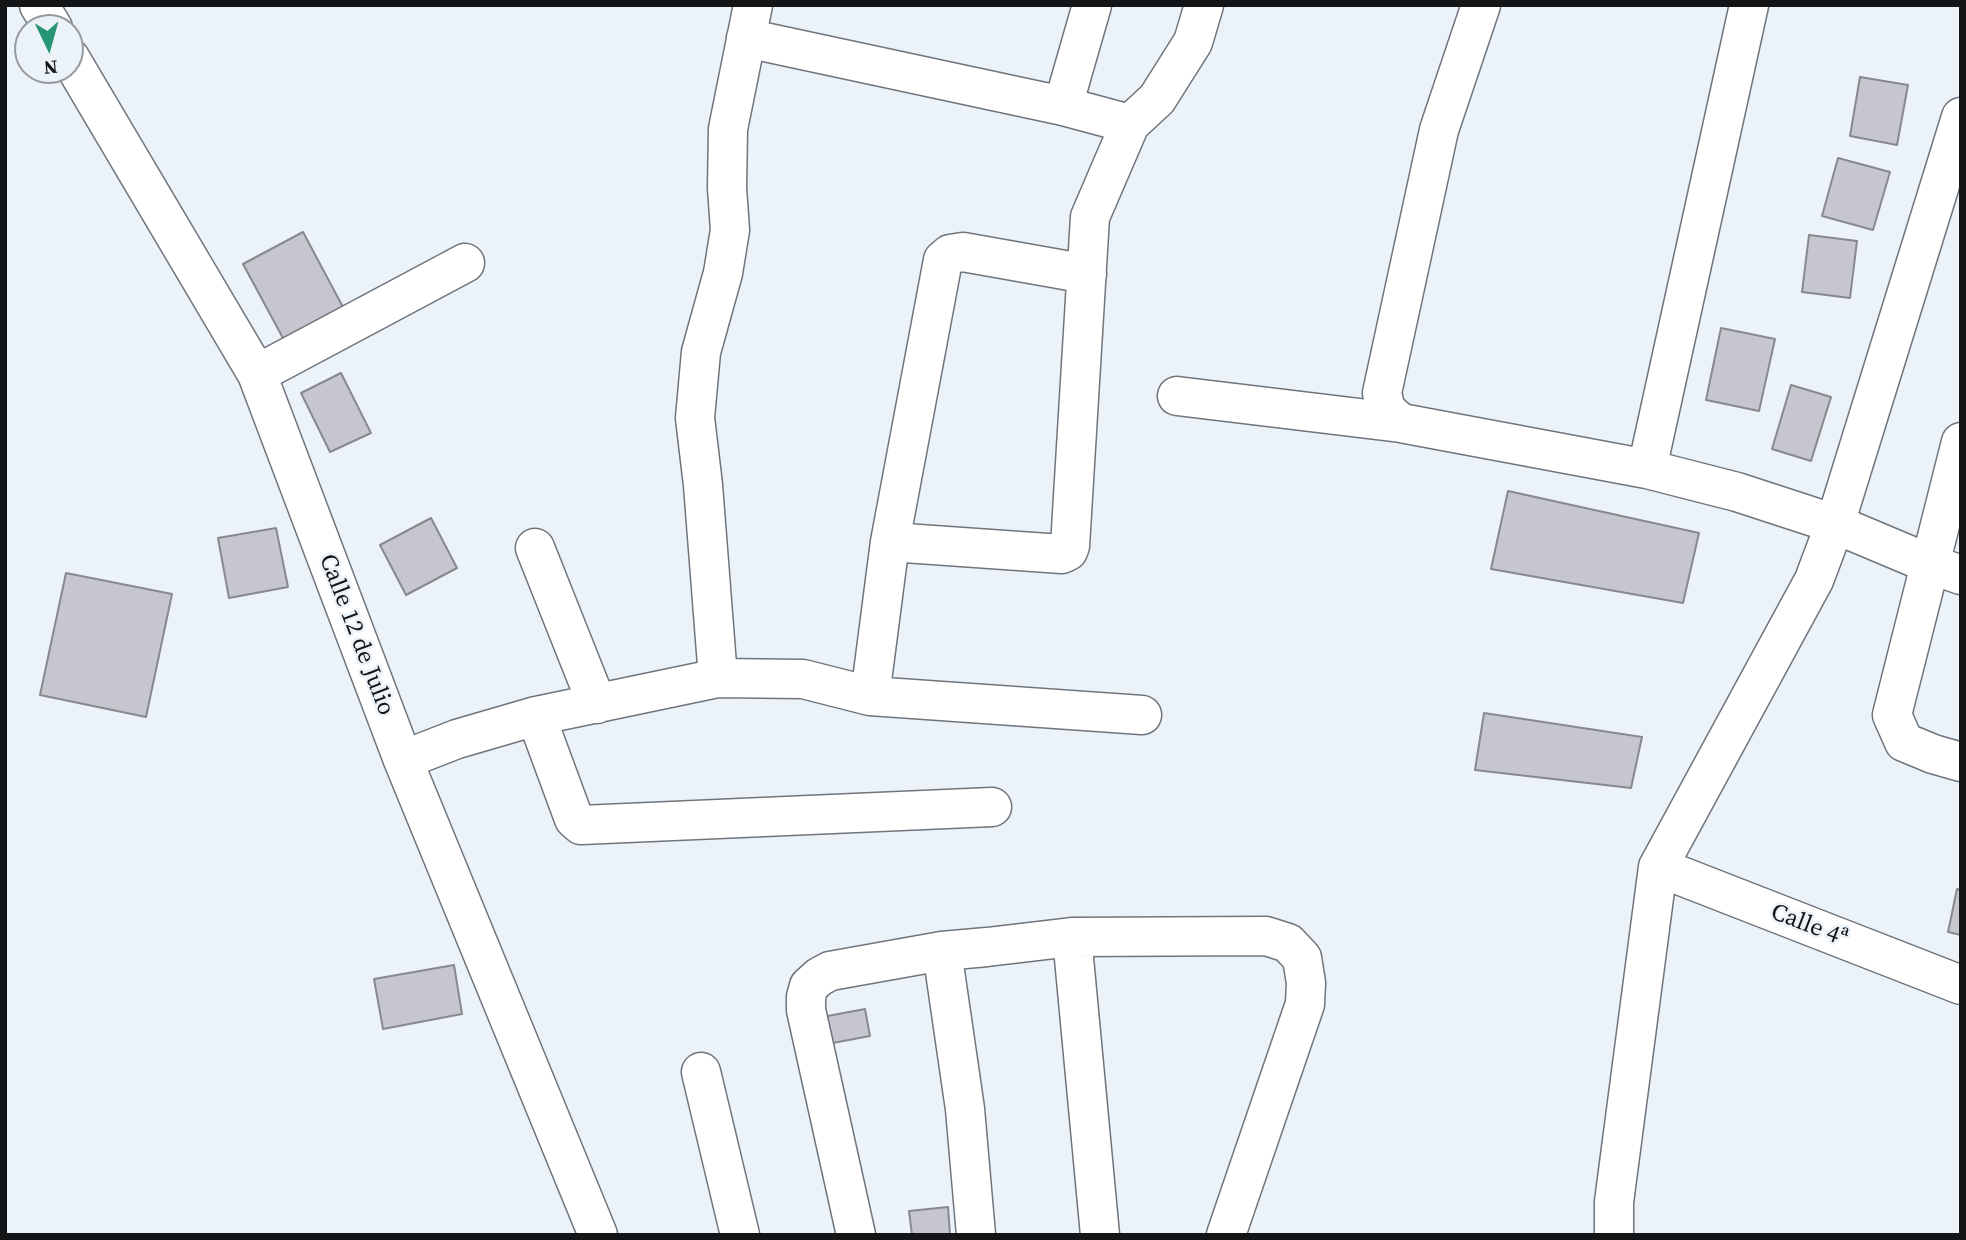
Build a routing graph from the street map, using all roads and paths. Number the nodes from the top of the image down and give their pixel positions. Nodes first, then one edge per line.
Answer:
1 (1092, 5) edge
2 (1204, 5) edge
3 (1481, 5) edge
4 (1749, 5) edge
5 (750, 21) edge
6 (84, 82) edge
7 (1063, 106) junction
8 (1961, 117) edge
9 (1130, 124) junction
10 (465, 263) dead end
11 (1087, 274) junction
12 (257, 374) junction
13 (1177, 396) dead end
14 (1401, 423) junction
15 (1961, 442) edge
16 (1647, 469) junction
17 (1835, 524) junction
18 (890, 542) junction
19 (535, 548) dead end
20 (1945, 570) edge
21 (718, 678) junction
22 (870, 696) junction
23 (597, 704) junction
24 (1142, 715) dead end
25 (536, 716) junction
26 (403, 760) junction
27 (1961, 762) edge
28 (992, 807) dead end
29 (1658, 867) junction
30 (1072, 937) junction
31 (942, 950) junction
32 (1961, 985) edge
33 (701, 1072) dead end
34 (598, 1235) edge
35 (740, 1235) edge
36 (856, 1235) edge
37 (976, 1235) edge
38 (1100, 1235) edge
39 (1226, 1235) edge
40 (1615, 1235) edge

1 - 7 street
2 - 9 street
3 - 14 street
4 - 16 street
5 - 7 street
5 - 21 street
6 - 12 street, Calle 12 de Julio
7 - 9 street
8 - 17 street
9 - 11 street
10 - 12 street
11 - 18 street
11 - 18 street
12 - 26 street, Calle 12 de Julio
13 - 14 street
14 - 16 street
15 - 20 street
16 - 17 street
17 - 20 street
17 - 29 street
18 - 22 street
19 - 23 street
20 - 27 street
21 - 22 street
21 - 23 street
22 - 24 street
23 - 25 street
25 - 26 street
25 - 28 street
26 - 34 street, Calle 12 de Julio
29 - 32 street, Calle 4ª
29 - 40 street
30 - 31 street
30 - 38 street
30 - 39 street
31 - 36 street
31 - 37 street
33 - 35 street

